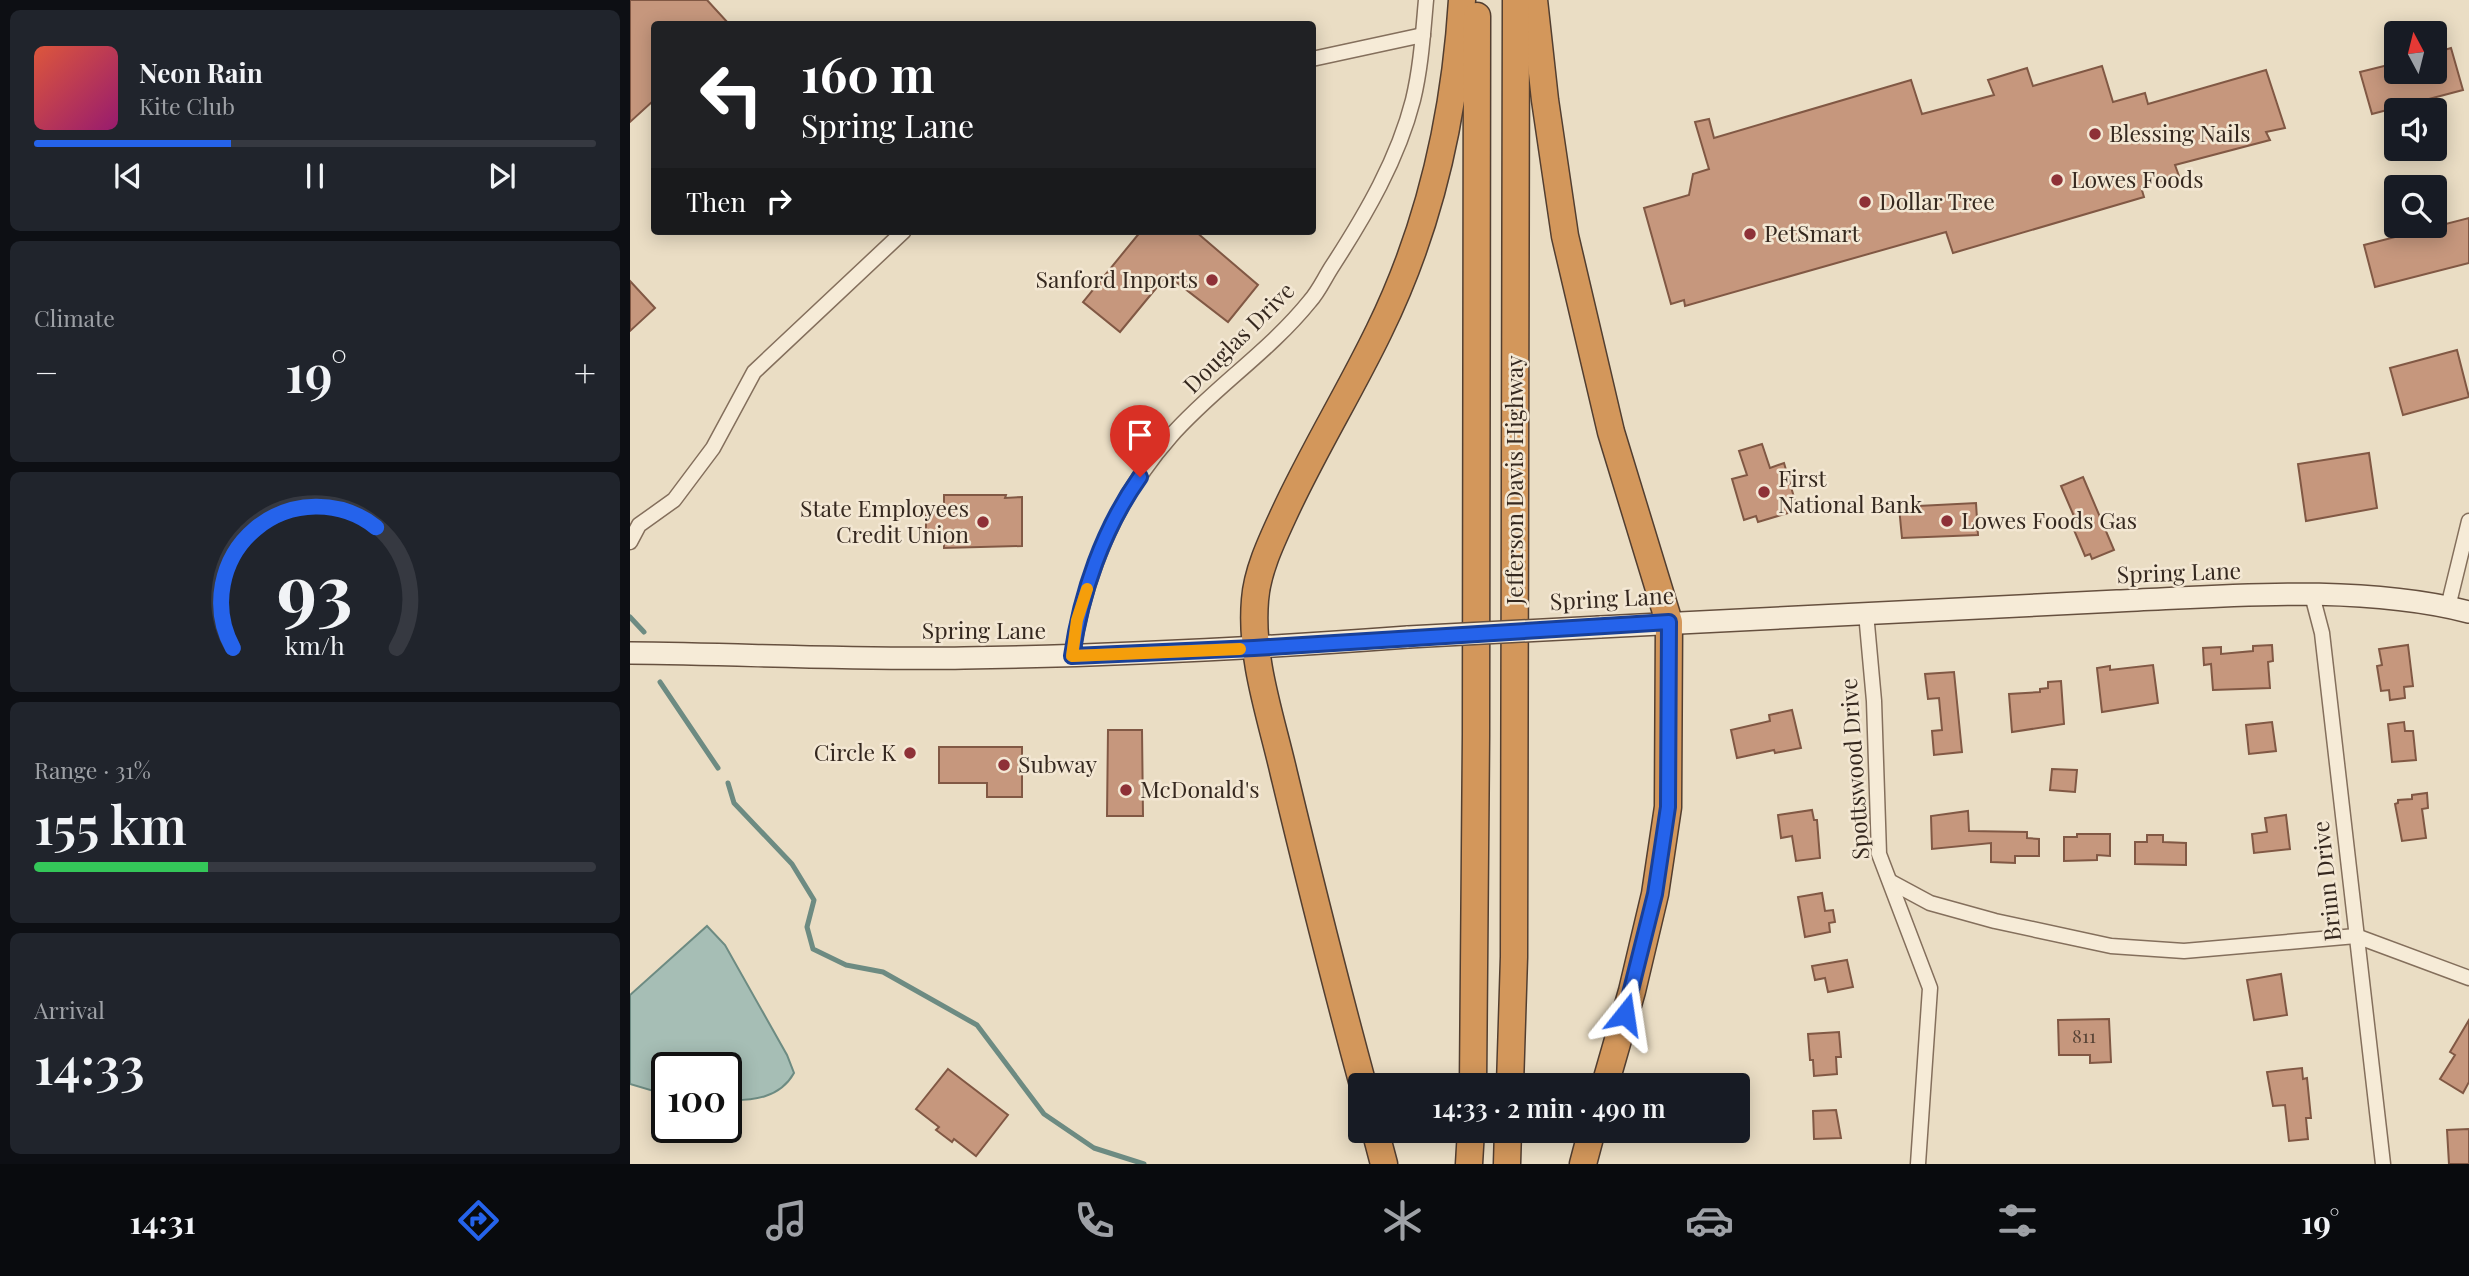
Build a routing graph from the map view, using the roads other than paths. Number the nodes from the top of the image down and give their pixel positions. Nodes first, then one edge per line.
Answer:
1 (1426, 0) edge
2 (1462, 0) edge
3 (1476, 0) edge
4 (1516, 0) edge
5 (1534, 0) edge
6 (1423, 35) junction
7 (1316, 58) edge
8 (900, 235) edge
9 (2469, 521) edge
10 (634, 526) edge
11 (630, 542) edge
12 (2312, 595) junction
13 (2459, 610) edge
14 (1866, 613) junction
15 (1669, 622) junction
16 (1254, 648) junction
17 (630, 653) edge
18 (1072, 656) junction
19 (1891, 882) junction
20 (2356, 936) junction
21 (2469, 978) edge
22 (1360, 1073) edge
23 (1473, 1073) edge
24 (1510, 1073) edge
25 (1608, 1073) edge
26 (1378, 1143) edge
27 (1470, 1143) edge
28 (1508, 1143) edge
29 (1589, 1143) edge
30 (1919, 1163) edge
31 (1384, 1164) edge
32 (1469, 1164) edge
33 (1507, 1164) edge
34 (1583, 1164) edge
35 (2383, 1164) edge

1 - 6 street, Douglas Drive
2 - 16 highway
3 - 23 highway, Jefferson Davis Highway
4 - 24 highway, Jefferson Davis Highway
5 - 15 highway
6 - 7 street
6 - 18 street, Douglas Drive
8 - 10 street
9 - 13 street
10 - 11 street
12 - 13 street, Spring Lane
12 - 14 street, Spring Lane
12 - 20 street, Brinn Drive
14 - 15 street, Spring Lane
14 - 19 street, Spottswood Drive
15 - 16 street, Spring Lane, bridge
15 - 25 highway
16 - 18 street, Spring Lane
16 - 22 highway
17 - 18 street, Spring Lane
19 - 20 street
19 - 30 street, Spottswood Drive
20 - 21 street
20 - 35 street, Brinn Drive
26 - 31 highway
27 - 32 highway
28 - 33 highway
29 - 34 highway

